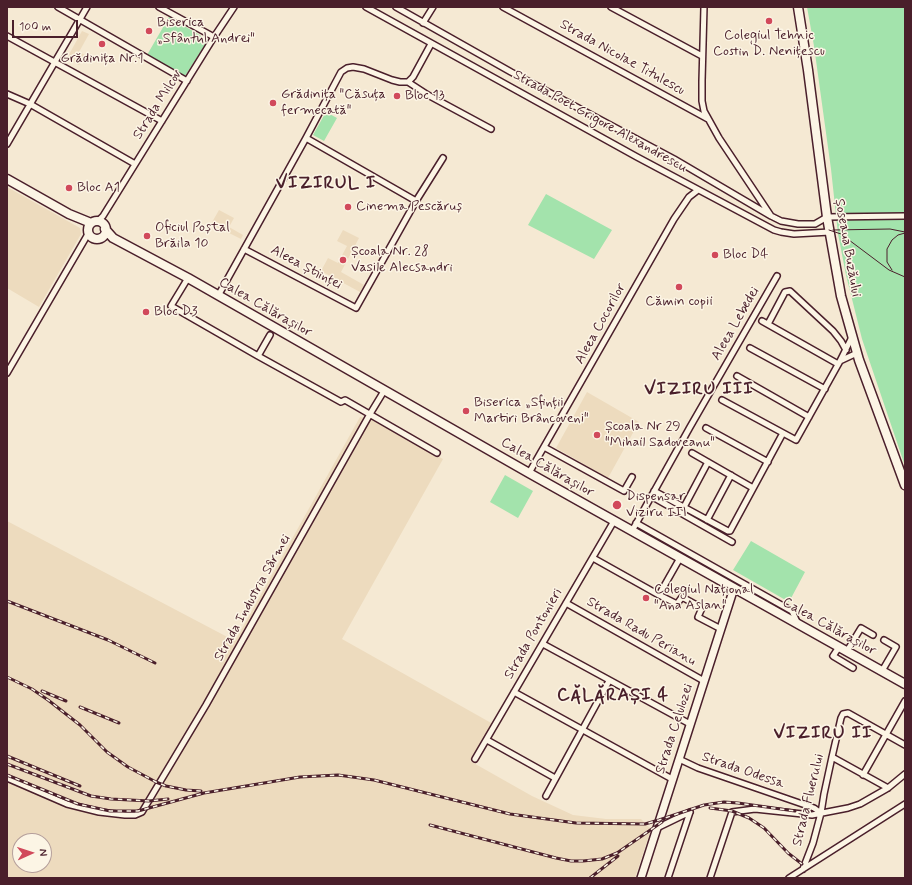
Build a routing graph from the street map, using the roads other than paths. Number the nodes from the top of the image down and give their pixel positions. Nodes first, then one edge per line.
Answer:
1 (58, 7) edge
2 (87, 7) edge
3 (159, 7) edge
4 (234, 7) edge
5 (366, 7) edge
6 (396, 7) edge
7 (433, 7) edge
8 (503, 7) edge
9 (611, 7) edge
10 (704, 7) edge
11 (798, 7) edge
12 (80, 19) junction
13 (423, 23) junction
14 (7, 36) edge
15 (214, 37) junction
16 (431, 44) junction
17 (702, 56) junction
18 (55, 61) junction
19 (187, 82) junction
20 (408, 82) junction
21 (7, 94) edge
22 (30, 104) junction
23 (708, 119) junction
24 (162, 121) junction
25 (490, 129) dead end
26 (306, 138) junction
27 (7, 144) edge
28 (443, 158) dead end
29 (135, 164) junction
30 (7, 178) edge
31 (698, 190) junction
32 (416, 201) junction
33 (771, 216) junction
34 (905, 216) edge
35 (827, 218) junction
36 (97, 225) junction
37 (830, 232) junction
38 (101, 238) junction
39 (113, 238) junction
40 (244, 249) junction
41 (777, 276) dead end
42 (188, 278) junction
43 (218, 296) junction
44 (762, 321) dead end
45 (768, 324) junction
46 (270, 334) dead end
47 (852, 336) junction
48 (750, 348) dead end
49 (846, 350) junction
50 (857, 353) junction
51 (258, 356) junction
52 (839, 362) junction
53 (7, 373) edge
54 (737, 376) dead end
55 (825, 389) junction
56 (384, 391) junction
57 (722, 400) dead end
58 (370, 414) junction
59 (809, 416) junction
60 (706, 428) dead end
61 (783, 433) junction
62 (544, 447) junction
63 (437, 453) dead end
64 (692, 453) dead end
65 (708, 462) junction
66 (768, 462) junction
67 (529, 473) junction
68 (731, 475) junction
69 (632, 477) dead end
70 (905, 485) edge
71 (753, 488) junction
72 (653, 493) junction
73 (684, 507) junction
74 (707, 520) junction
75 (614, 521) junction
76 (634, 527) junction
77 (732, 542) dead end
78 (592, 558) junction
79 (680, 558) junction
80 (734, 588) junction
81 (659, 595) junction
82 (566, 603) junction
83 (797, 623) junction
84 (721, 629) junction
85 (874, 635) dead end
86 (884, 640) dead end
87 (543, 644) junction
88 (839, 647) junction
89 (847, 651) junction
90 (854, 668) dead end
91 (882, 671) junction
92 (609, 681) junction
93 (704, 681) junction
94 (905, 684) edge
95 (514, 692) junction
96 (905, 701) edge
97 (690, 724) junction
98 (581, 730) junction
99 (887, 734) junction
100 (487, 740) junction
101 (905, 745) edge
102 (832, 757) junction
103 (475, 759) dead end
104 (679, 759) junction
105 (905, 774) edge
106 (863, 775) junction
107 (7, 778) edge
108 (554, 778) junction
109 (672, 780) junction
110 (888, 788) junction
111 (546, 796) dead end
112 (905, 804) edge
113 (821, 813) junction
114 (657, 828) junction
115 (803, 870) junction
116 (641, 878) edge
117 (668, 878) edge
118 (710, 878) edge
119 (789, 878) edge

1 - 12 street
2 - 12 street
3 - 15 street
4 - 15 street, Strada Milcov
5 - 16 street, Strada Poet Grigore Alexandrescu
6 - 13 street, Strada Poet Grigore Alexandrescu
7 - 13 street
8 - 23 street, Strada Nicolae Titulescu
9 - 17 street
10 - 17 street
11 - 35 main road, Șoseaua Buzăului
12 - 18 street
12 - 19 street
13 - 33 street, Strada Poet Grigore Alexandrescu
14 - 18 street
15 - 19 street, Strada Milcov
16 - 20 street
16 - 31 street, Strada Poet Grigore Alexandrescu
17 - 23 street
18 - 22 street
18 - 24 street
19 - 24 street, Strada Milcov
20 - 25 street
20 - 26 street
21 - 22 street
22 - 27 street
22 - 29 street
23 - 33 street
24 - 29 street, Strada Milcov
26 - 32 street
26 - 40 street
28 - 32 street
29 - 36 street, Strada Milcov
30 - 36 main road, Calea Călărașilor
31 - 37 street, Strada Poet Grigore Alexandrescu
31 - 62 street, Aleea Cocorilor
32 - 40 street, Aleea Științei
33 - 35 street, Strada Poet Grigore Alexandrescu
34 - 35 street, Strada Poet Grigore Alexandrescu
35 - 37 main road, Șoseaua Buzăului
36 - 38 main road
36 - 38 main road, Calea Călărașilor
36 - 39 main road, Calea Călărașilor
36 - 53 street, Strada Milcov
37 - 47 main road, Șoseaua Buzăului
38 - 39 main road, Calea Călărașilor
39 - 42 main road, Calea Călărașilor
40 - 43 street
41 - 72 street, Aleea Lebedei
42 - 43 main road, Calea Călărașilor
42 - 51 street
43 - 56 main road, Calea Călărașilor
44 - 45 street
45 - 49 street
45 - 52 street
46 - 51 street
47 - 49 street
47 - 50 main road, Șoseaua Buzăului
48 - 55 street
49 - 52 street
50 - 52 street
50 - 70 main road, Șoseaua Buzăului
51 - 58 street
52 - 55 street
54 - 59 street
55 - 59 street
56 - 58 street, Strada Industria Sârmei
56 - 67 main road, Calea Călărașilor
57 - 61 street
58 - 63 street
58 - 107 street, Strada Industria Sârmei
59 - 61 street
60 - 66 street
61 - 66 street
62 - 67 street, Aleea Cocorilor
62 - 69 street
64 - 65 street
65 - 68 street
65 - 73 street
66 - 71 street
67 - 75 main road, Calea Călărașilor
68 - 71 street
68 - 74 street
71 - 74 street
72 - 73 street
72 - 76 street, Aleea Lebedei
72 - 77 street
73 - 74 street
75 - 76 main road, Calea Călărașilor
75 - 78 street, Strada Pontonieri
76 - 79 main road, Calea Călărașilor
76 - 83 street
78 - 81 street
78 - 82 street, Strada Pontonieri
79 - 80 main road, Calea Călărașilor
79 - 81 street
80 - 83 main road, Calea Călărașilor
80 - 84 street, Strada Celulozei
81 - 84 street
82 - 87 street, Strada Pontonieri
82 - 93 street, Strada Radu Perianu
83 - 88 main road, Calea Călărașilor
84 - 93 street, Strada Celulozei
85 - 89 street
86 - 91 street
87 - 92 street
87 - 95 street, Strada Pontonieri
88 - 89 main road, Calea Călărașilor
88 - 90 street
89 - 91 main road, Calea Călărașilor
91 - 94 main road, Calea Călărașilor
92 - 97 street
92 - 98 street
93 - 97 street, Strada Celulozei
95 - 98 street
95 - 100 street, Strada Pontonieri
96 - 99 street
97 - 104 street, Strada Celulozei
98 - 108 street
98 - 109 street
99 - 101 street
99 - 102 street, Strada Fluerului
99 - 106 street
100 - 103 street, Strada Pontonieri
100 - 108 street
102 - 106 street
102 - 113 street, Strada Fluerului
104 - 109 street, Strada Celulozei
104 - 113 street, Strada Odessa
105 - 110 street, Strada Odessa
106 - 110 street
108 - 111 street
109 - 114 street, Strada Celulozei
110 - 113 street, Strada Odessa
112 - 115 street
113 - 115 street, Strada Fluerului
113 - 118 street, Strada Odessa
114 - 116 street, Strada Celulozei
114 - 117 street
115 - 119 street

